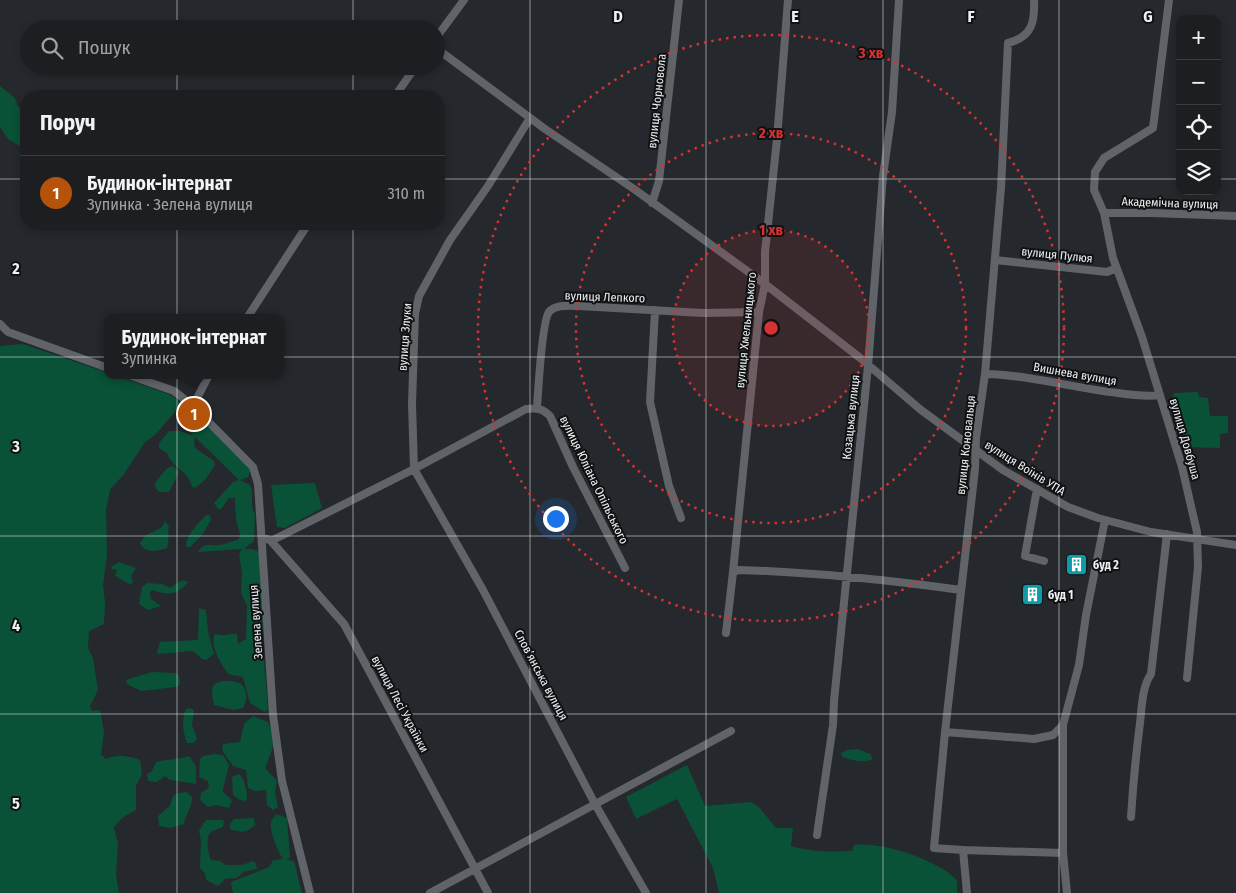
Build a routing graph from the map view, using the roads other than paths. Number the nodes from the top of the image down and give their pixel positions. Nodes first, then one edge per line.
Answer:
1 (464, 0) edge
2 (678, 0) edge
3 (788, 0) edge
4 (899, 0) edge
5 (1034, 0) edge
6 (1169, 0) edge
7 (445, 26) edge
8 (445, 55) edge
9 (410, 75) edge
10 (399, 90) edge
11 (530, 118) junction
12 (652, 203) junction
13 (1104, 213) junction
14 (1236, 216) edge
15 (304, 230) edge
16 (995, 260) junction
17 (1116, 268) junction
18 (765, 284) junction
19 (655, 310) junction
20 (760, 312) junction
21 (250, 314) edge
22 (0, 324) edge
23 (868, 366) junction
24 (104, 367) edge
25 (985, 374) junction
26 (140, 379) edge
27 (207, 379) edge
28 (1160, 395) junction
29 (193, 406) junction
30 (537, 408) junction
31 (976, 451) junction
32 (414, 468) junction
33 (1037, 489) junction
34 (681, 518) dead end
35 (1105, 520) junction
36 (1168, 534) junction
37 (262, 537) junction
38 (1196, 539) junction
39 (271, 541) junction
40 (1236, 544) edge
41 (1044, 560) dead end
42 (625, 568) dead end
43 (733, 572) junction
44 (847, 577) junction
45 (962, 590) junction
46 (726, 633) dead end
47 (1187, 678) dead end
48 (1063, 725) junction
49 (731, 731) dead end
50 (945, 732) junction
51 (596, 804) junction
52 (1131, 817) dead end
53 (817, 835) dead end
54 (963, 850) junction
55 (1063, 853) junction
56 (475, 869) junction
57 (310, 893) edge
58 (430, 893) edge
59 (488, 893) edge
60 (646, 893) edge
61 (967, 893) edge
62 (1067, 893) edge

1 - 7 street
2 - 12 street, вулиця Чорновола
3 - 18 street, вулиця Хмельницького
4 - 23 street, Козацька вулиця
5 - 16 street, вулиця Коновальця
6 - 13 street, вулиця Довбуша
8 - 11 street, вулиця Воїнів УПА
9 - 10 street
11 - 12 street, вулиця Воїнів УПА
11 - 32 street, вулиця Злуки
12 - 18 street, вулиця Воїнів УПА
13 - 14 street, Академічна вулиця
13 - 17 street, вулиця Довбуша
15 - 21 street
16 - 17 street, вулиця Пулюя
16 - 25 street, вулиця Коновальця
17 - 28 street, вулиця Довбуша
18 - 20 street, вулиця Хмельницького
18 - 23 street, вулиця Воїнів УПА
19 - 20 street, вулиця Лепкого
19 - 30 street, вулиця Лепкого
19 - 34 street
20 - 43 street, вулиця Хмельницького
22 - 24 street
23 - 31 street, вулиця Воїнів УПА
23 - 44 street, Козацька вулиця
25 - 28 street, Вишнева вулиця
25 - 31 street, вулиця Коновальця
26 - 29 street, Зелена вулиця
27 - 29 street
28 - 38 street, вулиця Довбуша
29 - 37 street, Зелена вулиця
30 - 32 street
30 - 42 street, вулиця Юліана Опільського
31 - 33 street, вулиця Воїнів УПА
31 - 45 street, вулиця Коновальця
32 - 39 street
32 - 51 street, Словʼянська вулиця
33 - 35 street, вулиця Воїнів УПА
33 - 41 street
35 - 36 street, вулиця Воїнів УПА
35 - 48 street
36 - 38 street, вулиця Воїнів УПА
36 - 52 street
37 - 39 street
37 - 57 street, Зелена вулиця
38 - 40 street, вулиця Воїнів УПА
38 - 47 street, вулиця Довбуша
39 - 56 street, вулиця Лесі Українки
43 - 44 street
43 - 46 street, вулиця Хмельницького
44 - 45 street
44 - 53 street, Козацька вулиця
45 - 50 street, вулиця Коновальця
48 - 50 street
48 - 55 street
49 - 51 street
50 - 54 street, вулиця Коновальця
51 - 56 street
51 - 60 street, Словʼянська вулиця
54 - 55 street
54 - 61 street
55 - 62 street
56 - 58 street
56 - 59 street, вулиця Лесі Українки

